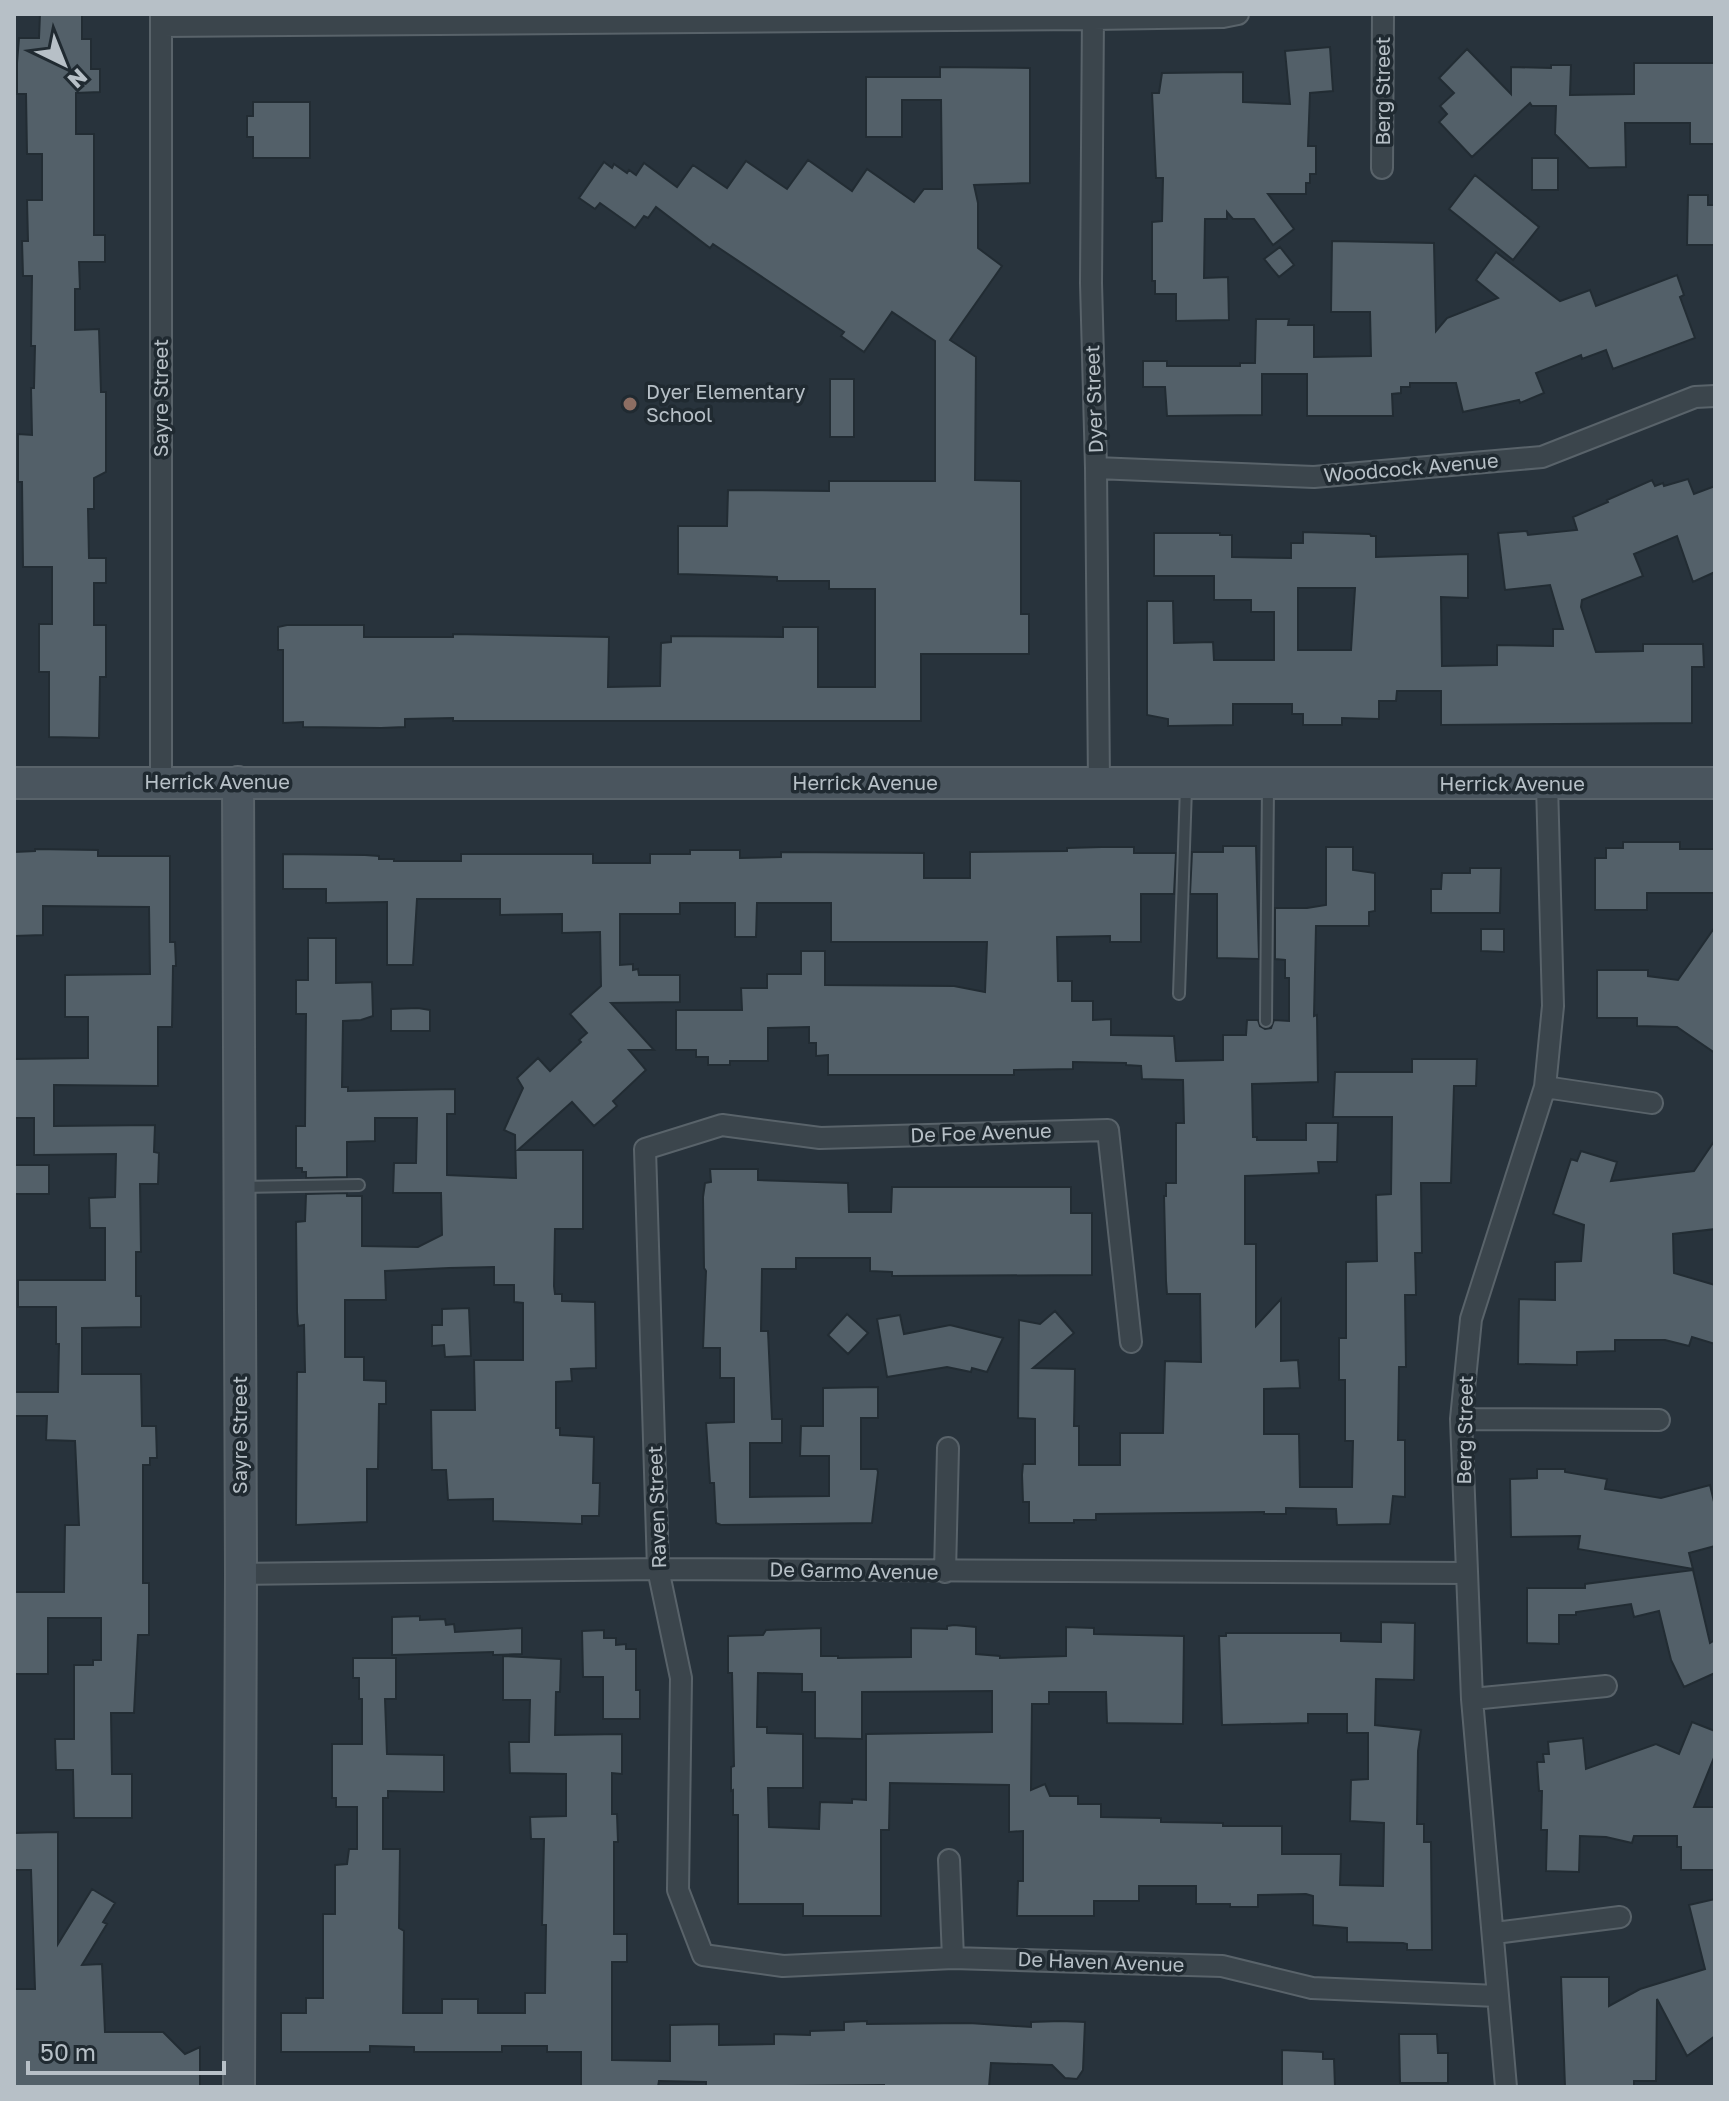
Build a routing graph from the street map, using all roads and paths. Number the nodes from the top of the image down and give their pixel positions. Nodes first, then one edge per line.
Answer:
1 (1238, 14) edge
2 (1383, 14) edge
3 (1093, 16) edge
4 (634, 18) edge
5 (161, 20) edge
6 (1382, 168) dead end
7 (1715, 396) edge
8 (1096, 468) junction
9 (161, 782) junction
10 (238, 782) junction
11 (14, 783) edge
12 (1099, 783) junction
13 (1715, 783) edge
14 (1186, 784) junction
15 (1268, 784) junction
16 (1547, 784) junction
17 (1179, 994) dead end
18 (1266, 1021) dead end
19 (1545, 1087) junction
20 (1652, 1103) dead end
21 (645, 1149) joint
22 (359, 1185) dead end
23 (239, 1187) junction
24 (1131, 1342) dead end
25 (1461, 1419) junction
26 (1659, 1420) dead end
27 (948, 1448) dead end
28 (658, 1569) junction
29 (945, 1572) junction
30 (1467, 1573) junction
31 (241, 1574) junction
32 (1606, 1686) dead end
33 (1472, 1699) junction
34 (949, 1860) dead end
35 (1620, 1917) dead end
36 (1495, 1933) junction
37 (703, 1955) joint
38 (953, 1958) junction
39 (1497, 1996) junction
40 (239, 2087) edge
41 (1506, 2087) edge

1 - 3 street
2 - 6 street, Berg Street
3 - 4 street
3 - 8 street, Dyer Street
4 - 5 street
5 - 9 street, Sayre Street
7 - 8 street, Woodcock Avenue
8 - 12 street, Dyer Street
9 - 10 street, Herrick Avenue
9 - 11 street, Herrick Avenue
10 - 12 street, Herrick Avenue
10 - 23 street, Sayre Street
12 - 14 street, Herrick Avenue
13 - 16 street, Herrick Avenue
14 - 15 street, Herrick Avenue
14 - 17 lane
15 - 16 street, Herrick Avenue
15 - 18 lane
16 - 19 street, Berg Street
19 - 20 street
19 - 25 street, Berg Street
21 - 24 street, De Foe Avenue
21 - 28 street, Raven Street
22 - 23 lane
23 - 31 street, Sayre Street
25 - 26 street
25 - 30 street, Berg Street
27 - 29 street
28 - 29 street, De Garmo Avenue
28 - 31 street, De Garmo Avenue
28 - 37 street, Raven Street
29 - 30 street, De Garmo Avenue
30 - 33 street, Berg Street
31 - 40 street, Sayre Street
32 - 33 street
33 - 36 street, Berg Street
34 - 38 street
35 - 36 street
36 - 39 street, Berg Street
37 - 38 street, De Haven Avenue
38 - 39 street, De Haven Avenue
39 - 41 street, Berg Street

